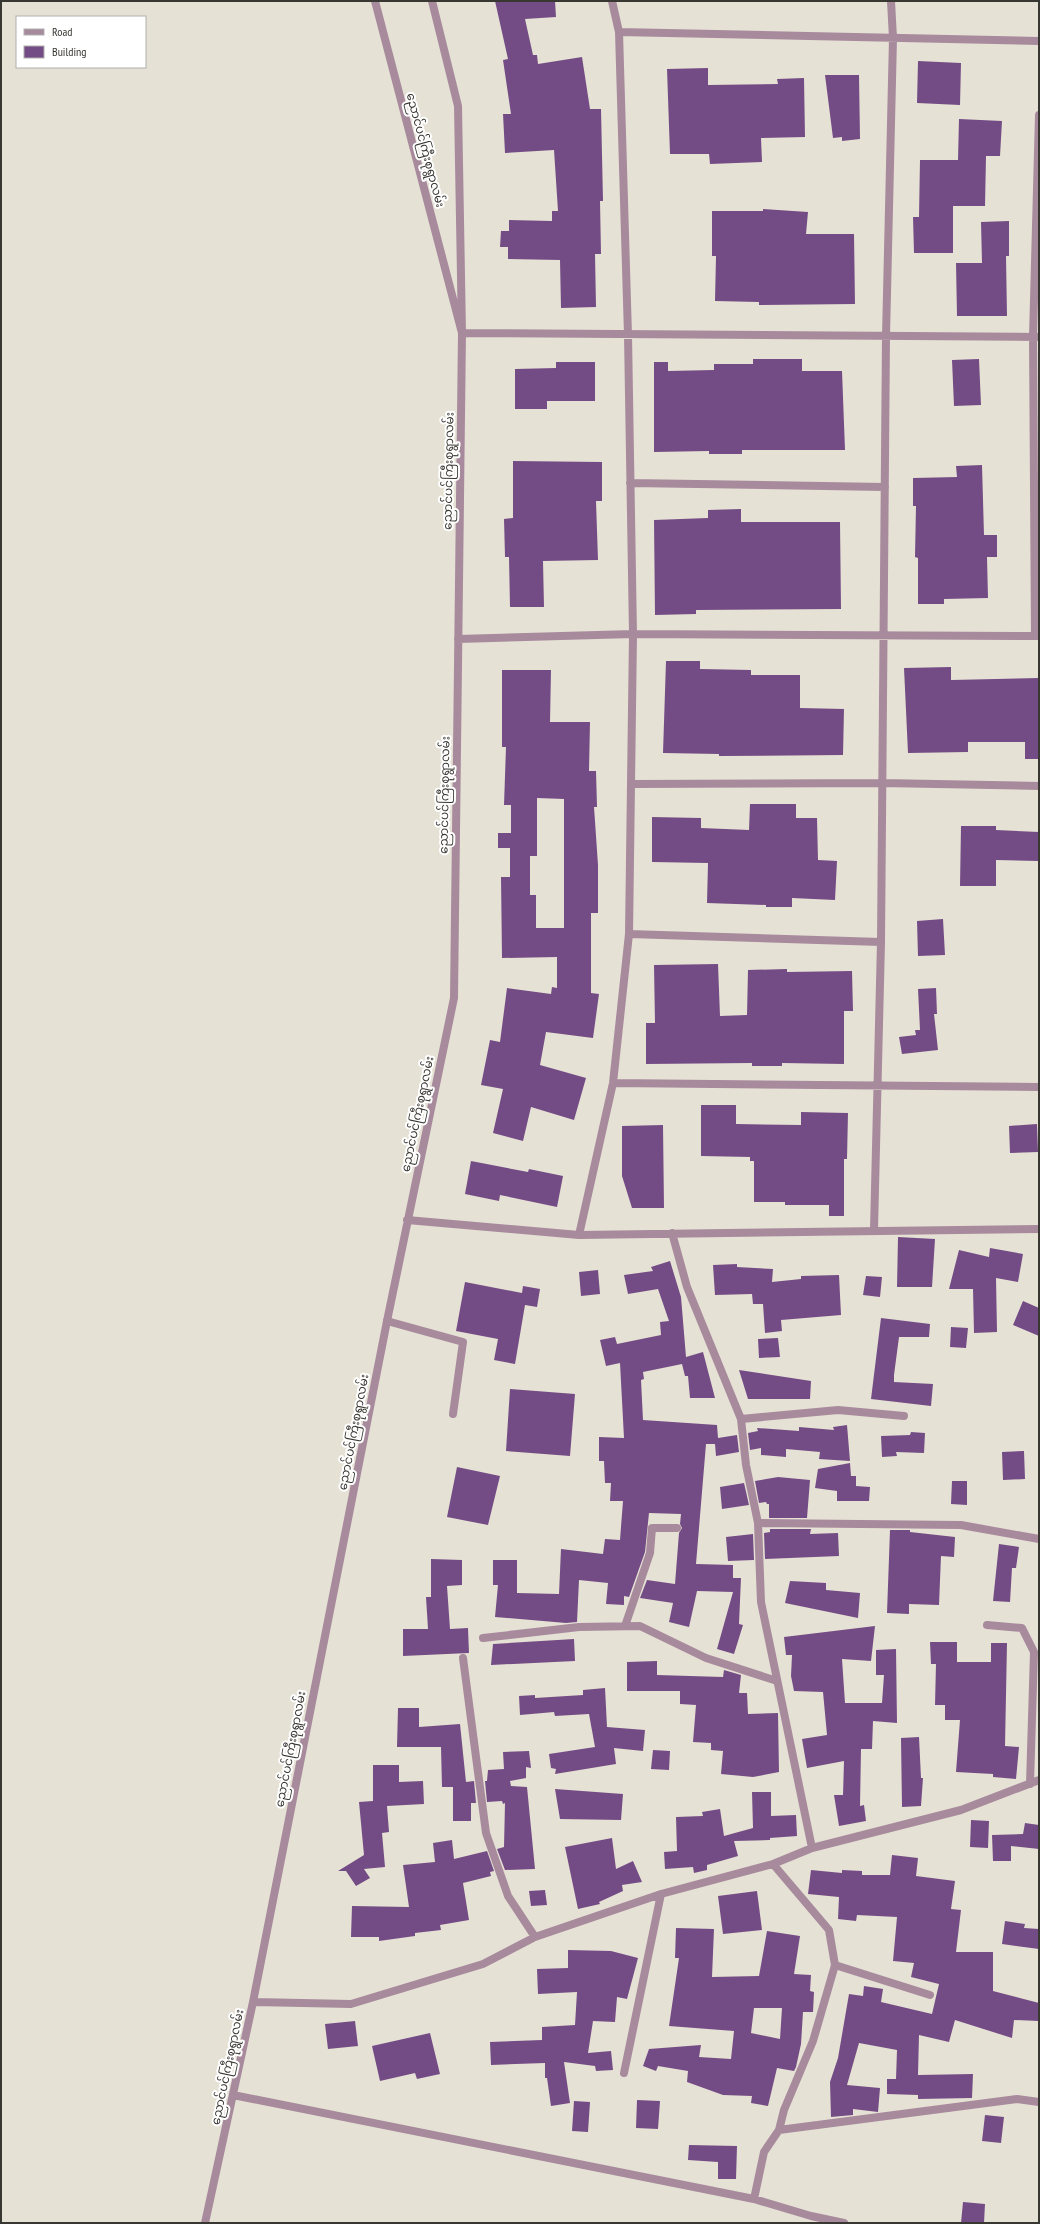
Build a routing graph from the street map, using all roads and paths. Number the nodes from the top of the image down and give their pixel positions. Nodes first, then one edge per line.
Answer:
1 (375, 1) edge
2 (432, 1) edge
3 (612, 1) edge
4 (891, 1) edge
5 (619, 32) junction
6 (893, 38) junction
7 (1039, 41) edge
8 (1039, 115) edge
9 (462, 333) junction
10 (628, 335) junction
11 (886, 336) junction
12 (1036, 337) edge
13 (630, 483) junction
14 (885, 487) junction
15 (633, 634) junction
16 (883, 634) junction
17 (1037, 636) edge
18 (458, 639) junction
19 (882, 783) junction
20 (631, 784) junction
21 (1039, 786) edge
22 (629, 934) junction
23 (881, 942) junction
24 (613, 1083) junction
25 (877, 1086) junction
26 (1039, 1087) edge
27 (407, 1220) junction
28 (1039, 1229) edge
29 (874, 1230) junction
30 (672, 1233) junction
31 (579, 1235) junction
32 (387, 1321) junction
33 (453, 1414) dead end
34 (904, 1416) dead end
35 (741, 1419) junction
36 (758, 1523) junction
37 (677, 1528) dead end
38 (1039, 1539) edge
39 (987, 1625) dead end
40 (625, 1626) junction
41 (483, 1638) dead end
42 (463, 1658) dead end
43 (777, 1681) junction
44 (1039, 1780) edge
45 (1030, 1784) junction
46 (812, 1848) junction
47 (773, 1864) junction
48 (661, 1894) junction
49 (535, 1937) junction
50 (835, 1965) junction
51 (930, 1994) dead end
52 (253, 2002) junction
53 (624, 2073) dead end
54 (233, 2095) junction
55 (1039, 2102) edge
56 (779, 2130) junction
57 (754, 2199) junction
58 (811, 2220) edge
59 (205, 2223) edge
60 (844, 2223) edge

1 - 9 street, ညောင်ပင်ကြီးစုရွာလမ်း
2 - 9 street
3 - 5 street
4 - 6 street
5 - 6 street
5 - 10 street
6 - 7 street
6 - 11 street
8 - 12 street
9 - 10 street
9 - 18 street, ညောင်ပင်ကြီးစုရွာလမ်း
10 - 11 street
10 - 13 street
11 - 12 street
11 - 14 street
12 - 17 street
13 - 14 street
13 - 15 street
14 - 16 street
15 - 16 street
15 - 18 street
15 - 20 street
16 - 17 street
16 - 19 street
18 - 27 street, ညောင်ပင်ကြီးစုရွာလမ်း
19 - 20 street
19 - 21 street
19 - 23 street
20 - 22 street
22 - 23 street
22 - 24 street
23 - 25 street
24 - 25 street
24 - 31 street
25 - 26 street
25 - 29 street
27 - 31 street
27 - 32 street, ညောင်ပင်ကြီးစုရွာလမ်း
28 - 29 street
29 - 30 street
30 - 31 street
30 - 35 street
32 - 33 street
32 - 52 street, ညောင်ပင်ကြီးစုရွာလမ်း
34 - 35 street
35 - 36 street
36 - 38 street
36 - 43 street
37 - 40 street
39 - 45 street
40 - 41 street
40 - 43 street
42 - 49 street
43 - 46 street
44 - 45 street
45 - 46 street
46 - 47 street
47 - 48 street
47 - 50 street
48 - 49 street
48 - 53 street
49 - 52 street
50 - 51 street
50 - 56 street
52 - 54 street, ညောင်ပင်ကြီးစုရွာလမ်း
54 - 57 street
54 - 59 street, ညောင်ပင်ကြီးစုရွာလမ်း
55 - 56 street
56 - 57 street
57 - 58 street
58 - 60 street

